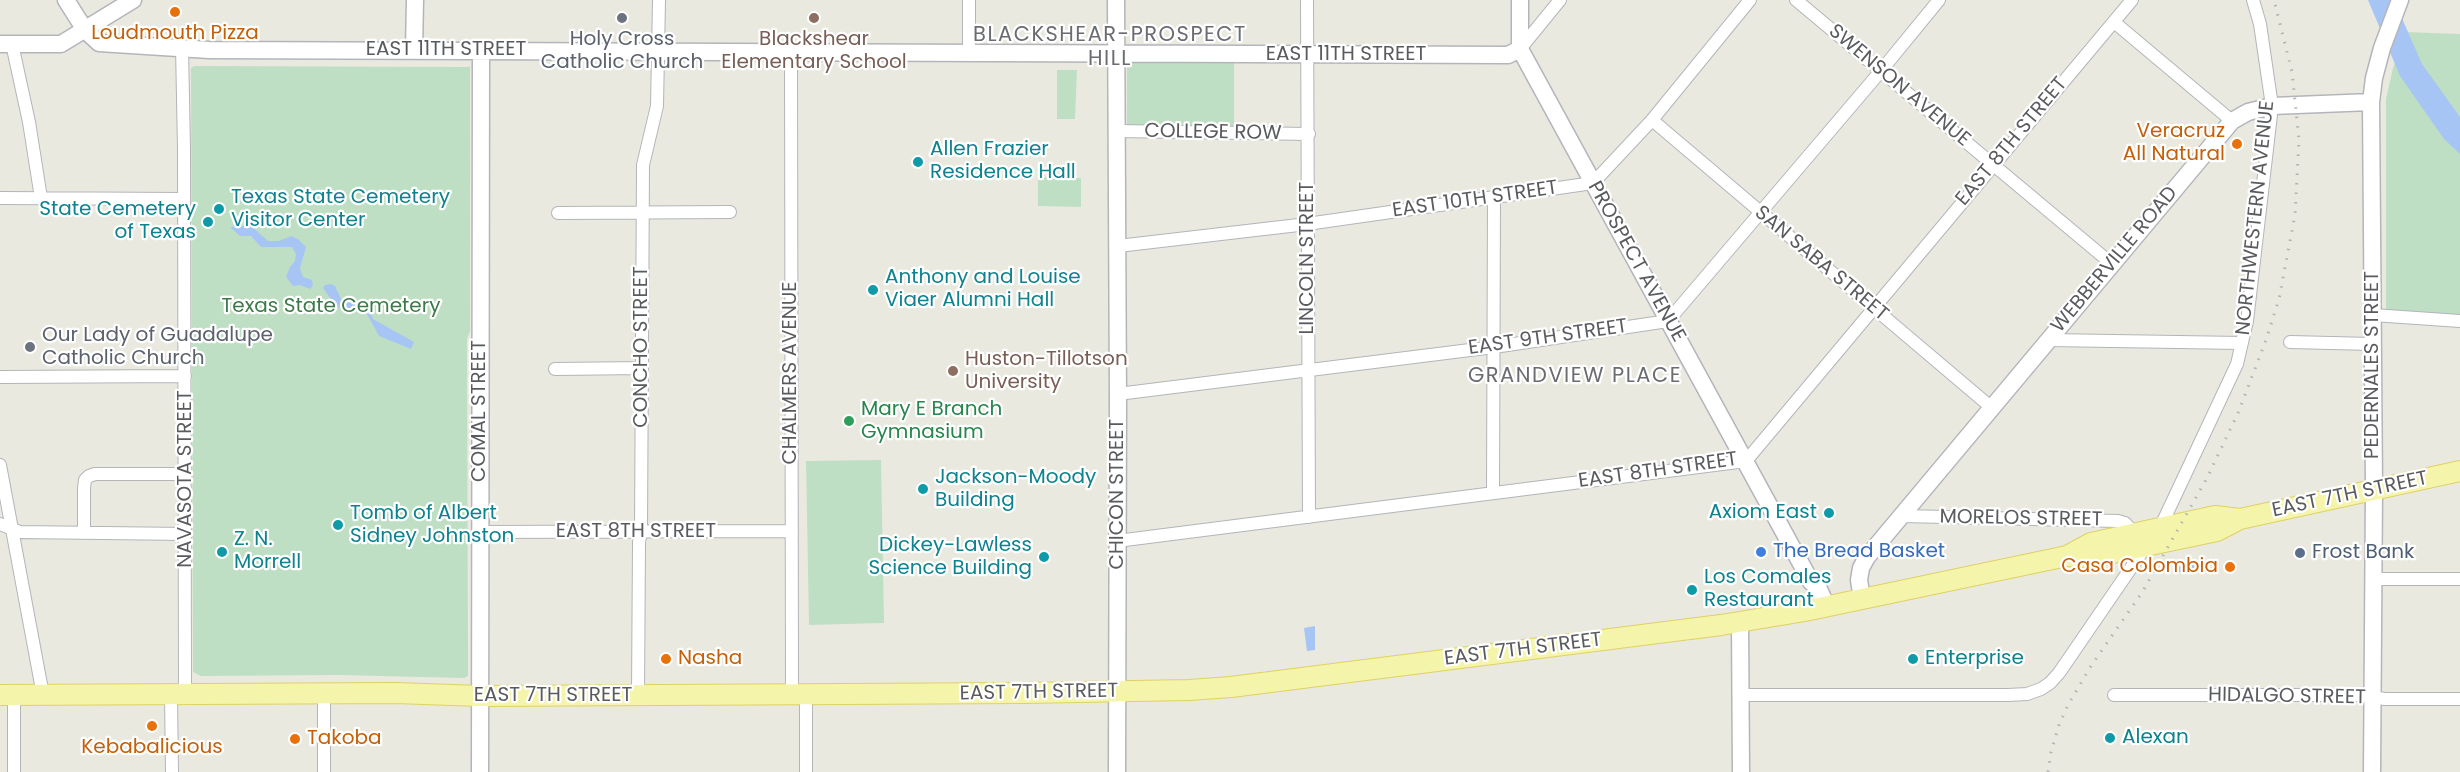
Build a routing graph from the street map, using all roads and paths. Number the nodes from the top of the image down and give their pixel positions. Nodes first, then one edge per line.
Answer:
1 (66, 0) edge
2 (133, 0) edge
3 (415, 0) edge
4 (659, 0) edge
5 (969, 0) edge
6 (1116, 0) edge
7 (1307, 0) edge
8 (1520, 0) edge
9 (1560, 0) edge
10 (1750, 0) edge
11 (1796, 0) edge
12 (1939, 0) edge
13 (2132, 0) edge
14 (2253, 0) edge
15 (2400, 0) edge
16 (2114, 22) junction
17 (85, 30) junction
18 (6, 44) edge
19 (182, 47) junction
20 (1520, 49) junction
21 (414, 50) junction
22 (481, 50) junction
23 (659, 52) junction
24 (791, 52) junction
25 (969, 53) junction
26 (1116, 54) junction
27 (1307, 54) junction
28 (1880, 72) junction
29 (2371, 102) junction
30 (2272, 106) junction
31 (1652, 120) junction
32 (2232, 121) junction
33 (1117, 131) junction
34 (1309, 134) junction
35 (1994, 164) junction
36 (1593, 183) junction
37 (0, 198) edge
38 (41, 198) junction
39 (1494, 198) junction
40 (184, 199) junction
41 (643, 212) junction
42 (730, 212) dead end
43 (558, 213) dead end
44 (1761, 213) junction
45 (1307, 224) junction
46 (1118, 246) junction
47 (2112, 264) junction
48 (1873, 308) junction
49 (2373, 315) junction
50 (1668, 321) junction
51 (2460, 321) edge
52 (2048, 340) junction
53 (2290, 342) dead end
54 (2242, 343) junction
55 (2372, 344) junction
56 (1494, 346) junction
57 (642, 368) junction
58 (555, 369) dead end
59 (1308, 371) junction
60 (185, 376) junction
61 (0, 377) edge
62 (1118, 394) junction
63 (1992, 408) junction
64 (1746, 461) junction
65 (0, 465) edge
66 (2460, 471) edge
67 (186, 474) junction
68 (2374, 489) junction
69 (1493, 492) junction
70 (1902, 516) junction
71 (1309, 517) junction
72 (2240, 519) junction
73 (5, 525) edge
74 (2160, 528) junction
75 (792, 531) junction
76 (480, 532) junction
77 (642, 532) junction
78 (84, 533) junction
79 (186, 534) junction
80 (2140, 540) junction
81 (1117, 541) junction
82 (2372, 579) junction
83 (2460, 579) edge
84 (1811, 582) junction
85 (1862, 599) junction
86 (1827, 607) junction
87 (1805, 611) junction
88 (1740, 622) junction
89 (1116, 692) junction
90 (178, 694) junction
91 (324, 694) junction
92 (799, 694) junction
93 (7, 695) edge
94 (43, 695) junction
95 (638, 695) junction
96 (1740, 695) junction
97 (2114, 695) dead end
98 (480, 696) junction
99 (2371, 698) junction
100 (2460, 699) edge
101 (14, 772) edge
102 (172, 772) edge
103 (324, 772) edge
104 (480, 772) edge
105 (806, 772) edge
106 (1117, 772) edge
107 (1741, 772) edge
108 (2372, 772) edge

1 - 17 street
2 - 17 street
3 - 21 street
4 - 23 street, CONCHO STREET
5 - 25 street
6 - 26 street, CHICON STREET
7 - 27 street, LINCOLN STREET
8 - 20 street, PROSPECT AVENUE
9 - 20 street
10 - 31 street
11 - 28 street, SWENSON AVENUE
12 - 28 street
13 - 16 street, EAST 8TH STREET
14 - 30 street, NORTHWESTERN AVENUE
15 - 29 street
16 - 32 street
16 - 35 street, EAST 8TH STREET
17 - 18 street
17 - 19 street, EAST 11TH STREET
18 - 38 street
19 - 21 street, EAST 11TH STREET
19 - 40 street, NAVASOTA STREET
20 - 27 street, EAST 11TH STREET
20 - 36 street, PROSPECT AVENUE
21 - 22 street, EAST 11TH STREET
22 - 23 street, EAST 11TH STREET
22 - 76 street, COMAL STREET
23 - 24 street, EAST 11TH STREET
23 - 41 street, CONCHO STREET
24 - 25 street, EAST 11TH STREET
24 - 75 street, CHALMERS AVENUE
25 - 26 street, EAST 11TH STREET
26 - 27 street, EAST 11TH STREET
26 - 33 street, CHICON STREET
27 - 34 street, LINCOLN STREET
28 - 35 street, SWENSON AVENUE
28 - 44 street
29 - 30 street, WEBBERVILLE ROAD
29 - 49 street, PEDERNALES STREET
30 - 32 street, WEBBERVILLE ROAD
30 - 54 street, NORTHWESTERN AVENUE
31 - 36 street
31 - 44 street, SAN SABA STREET
32 - 47 street, WEBBERVILLE ROAD
33 - 34 street, COLLEGE ROW
33 - 46 street, CHICON STREET
34 - 45 street, LINCOLN STREET
35 - 47 street, SWENSON AVENUE
35 - 48 street, EAST 8TH STREET
36 - 39 street, EAST 10TH STREET
36 - 50 street, PROSPECT AVENUE
37 - 38 street
38 - 40 street
39 - 45 street, EAST 10TH STREET
39 - 56 street
40 - 60 street, NAVASOTA STREET
41 - 42 street
41 - 43 street
41 - 57 street, CONCHO STREET
44 - 48 street, SAN SABA STREET
44 - 50 street
45 - 46 street, EAST 10TH STREET
45 - 59 street, LINCOLN STREET
46 - 62 street, CHICON STREET
47 - 52 street, WEBBERVILLE ROAD
48 - 63 street, SAN SABA STREET
48 - 64 street, EAST 8TH STREET
49 - 51 street
49 - 55 street, PEDERNALES STREET
50 - 56 street, EAST 9TH STREET
50 - 64 street, PROSPECT AVENUE
52 - 54 street
52 - 63 street, WEBBERVILLE ROAD
53 - 55 street
54 - 74 street, NORTHWESTERN AVENUE
55 - 68 street, PEDERNALES STREET
56 - 59 street, EAST 9TH STREET
56 - 69 street
57 - 58 street
57 - 77 street, CONCHO STREET
59 - 62 street, EAST 9TH STREET
59 - 71 street, LINCOLN STREET
60 - 61 street
60 - 67 street, NAVASOTA STREET
62 - 81 street, CHICON STREET
63 - 70 street, WEBBERVILLE ROAD
64 - 69 street, EAST 8TH STREET
64 - 84 street, PROSPECT AVENUE
65 - 73 street
66 - 68 main road, EAST 7TH STREET
67 - 78 street
67 - 79 street, NAVASOTA STREET
68 - 72 main road, EAST 7TH STREET
68 - 82 street, PEDERNALES STREET
69 - 71 street, EAST 8TH STREET
70 - 80 street, MORELOS STREET
70 - 85 street, WEBBERVILLE ROAD
71 - 81 street, EAST 8TH STREET
72 - 74 main road, EAST 7TH STREET
72 - 80 main road, EAST 7TH STREET
73 - 78 street
73 - 94 street
74 - 80 main road, EAST 7TH STREET
75 - 77 street, EAST 8TH STREET
75 - 92 street, CHALMERS AVENUE
76 - 77 street, EAST 8TH STREET
76 - 98 street, COMAL STREET
77 - 95 street, CONCHO STREET
78 - 79 street
79 - 90 street, NAVASOTA STREET
80 - 85 main road, EAST 7TH STREET
80 - 96 street
81 - 89 street, CHICON STREET
82 - 83 street
82 - 99 street, PEDERNALES STREET
84 - 86 street, PROSPECT AVENUE
84 - 87 street
85 - 86 main road, EAST 7TH STREET
86 - 87 main road, EAST 7TH STREET
87 - 88 main road, EAST 7TH STREET
88 - 89 main road, EAST 7TH STREET
88 - 96 street
89 - 92 main road, EAST 7TH STREET
89 - 106 street, CHICON STREET
90 - 91 main road, EAST 7TH STREET
90 - 94 main road, EAST 7TH STREET
90 - 102 street, NAVASOTA STREET
91 - 98 main road, EAST 7TH STREET
91 - 103 street
92 - 95 main road, EAST 7TH STREET
92 - 105 street, CHALMERS AVENUE
93 - 94 main road, EAST 7TH STREET
93 - 101 street
95 - 98 main road, EAST 7TH STREET
96 - 107 street
97 - 99 street, HIDALGO STREET
98 - 104 street, COMAL STREET
99 - 100 street, HIDALGO STREET
99 - 108 street, PEDERNALES STREET

